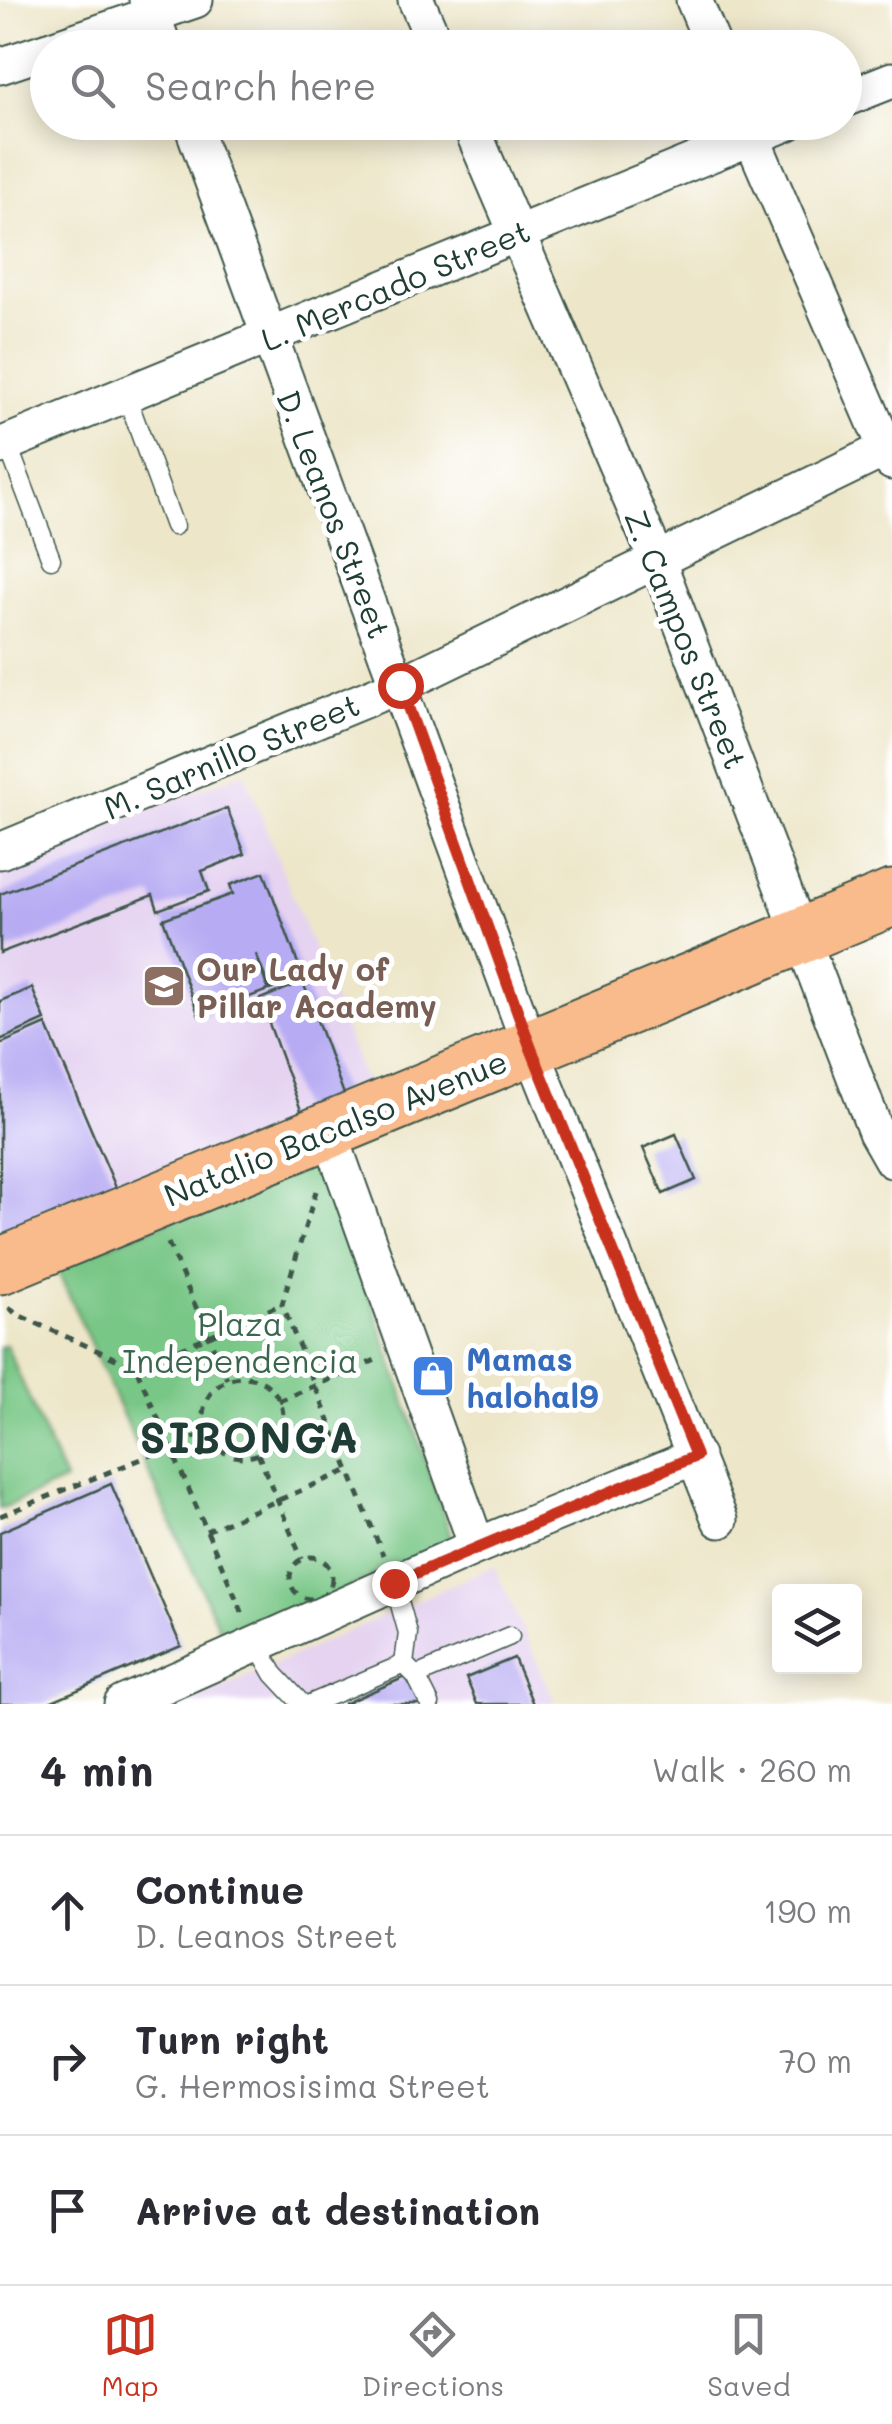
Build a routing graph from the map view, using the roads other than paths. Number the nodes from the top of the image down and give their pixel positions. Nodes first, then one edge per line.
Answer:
1 (195, 0) edge
2 (416, 0) edge
3 (694, 0) edge
4 (155, 21) edge
5 (122, 30) edge
6 (428, 30) edge
7 (706, 30) edge
8 (30, 56) edge
9 (0, 66) edge
10 (892, 80) edge
11 (862, 92) edge
12 (197, 140) edge
13 (477, 140) edge
14 (725, 140) edge
15 (752, 140) edge
16 (516, 232) junction
17 (268, 338) junction
18 (126, 395) junction
19 (4, 444) edge
20 (890, 452) edge
21 (174, 526) dead end
22 (51, 559) dead end
23 (658, 562) junction
24 (400, 685) junction
25 (0, 851) edge
26 (892, 898) edge
27 (802, 934) junction
28 (530, 1046) junction
29 (328, 1129) junction
30 (892, 1160) edge
31 (0, 1266) edge
32 (696, 1456) junction
33 (720, 1520) dead end
34 (477, 1546) junction
35 (394, 1583) junction
36 (510, 1636) dead end
37 (256, 1644) junction
38 (410, 1670) junction
39 (158, 1697) edge
40 (122, 1704) edge
41 (302, 1704) edge
42 (310, 1704) edge
43 (430, 1704) edge

1 - 4 street
2 - 6 street
3 - 7 street
4 - 5 street
8 - 9 street
10 - 11 street
12 - 17 street, D. Leanos Street
13 - 16 street, Z. Campos Street
14 - 16 street, L. Mercado Street
15 - 20 street
16 - 17 street, L. Mercado Street
16 - 23 street, Z. Campos Street
17 - 18 street, L. Mercado Street
17 - 24 street, D. Leanos Street
18 - 19 street, L. Mercado Street
18 - 21 lane
19 - 22 lane
20 - 23 street, M. Sarnillo Street
23 - 24 street, M. Sarnillo Street
23 - 27 street, Z. Campos Street
24 - 25 street, M. Sarnillo Street
24 - 28 street, D. Leanos Street
26 - 27 highway, Natalio Bacalso Avenue
27 - 28 highway, Natalio Bacalso Avenue
27 - 30 street, Z. Campos Street
28 - 29 highway, Natalio Bacalso Avenue
28 - 32 street, D. Leanos Street
29 - 31 highway, Natalio Bacalso Avenue
29 - 34 street
32 - 33 street, D. Leanos Street
32 - 34 street
34 - 35 street
35 - 37 street
35 - 38 lane
36 - 38 lane
37 - 39 street
37 - 41 lane
38 - 42 lane
38 - 43 lane
39 - 40 street

